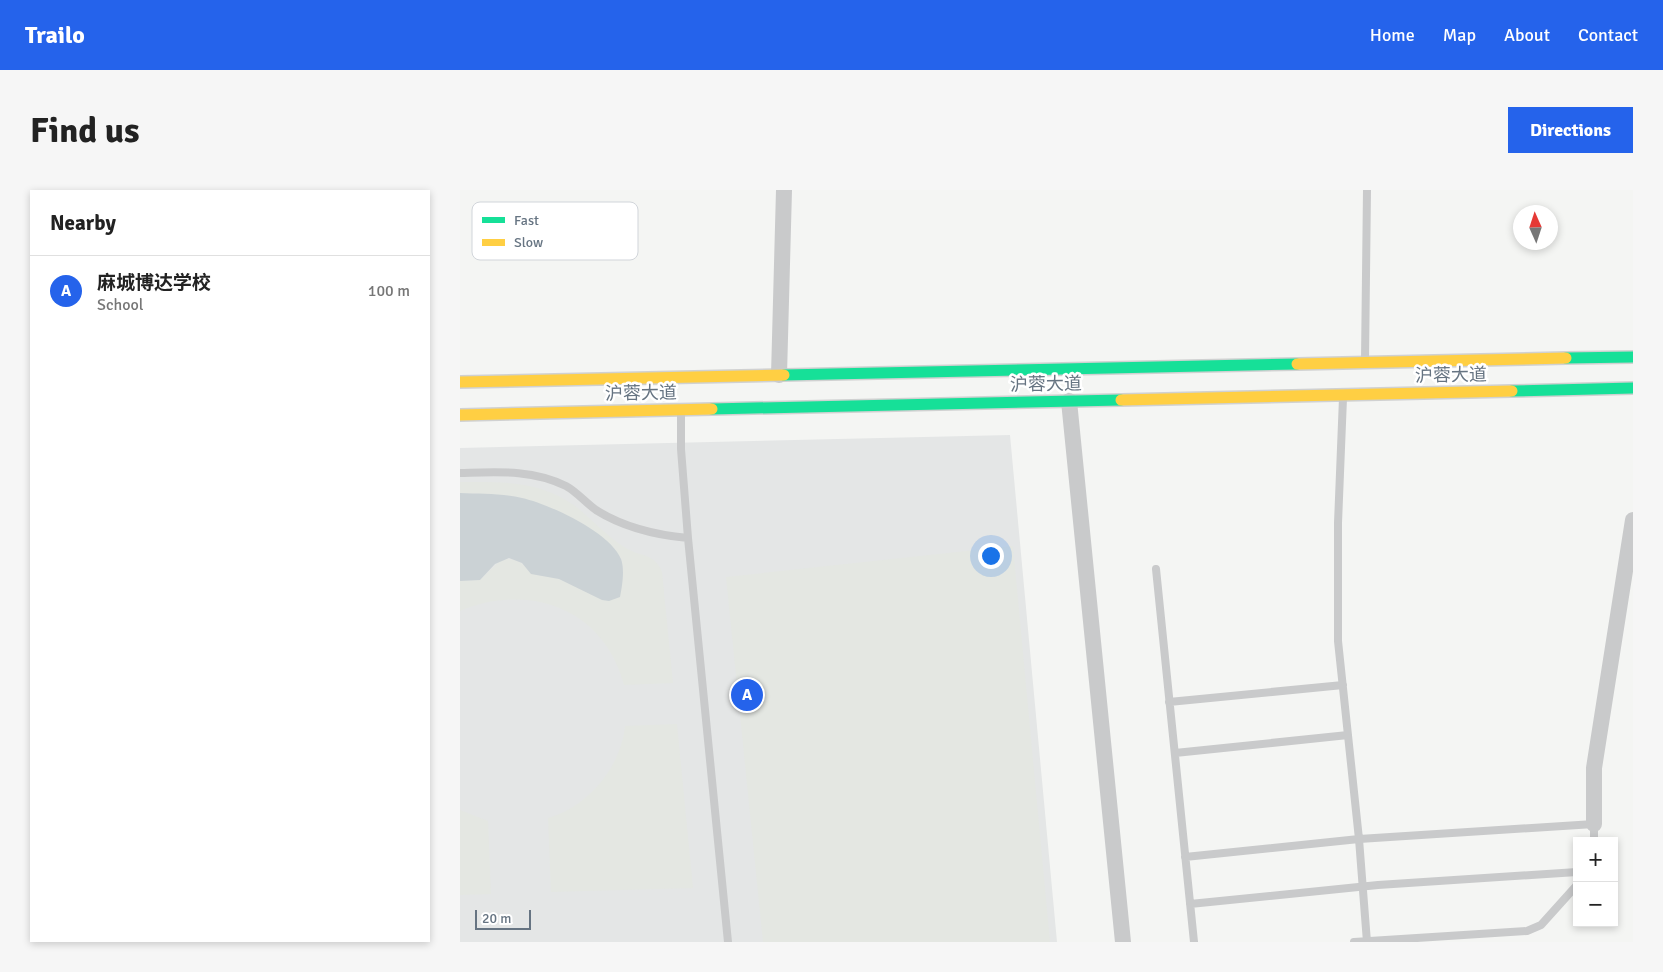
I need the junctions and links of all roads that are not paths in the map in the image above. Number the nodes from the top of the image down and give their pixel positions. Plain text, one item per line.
1 (784, 190) edge
2 (1367, 190) edge
3 (1633, 357) edge
4 (1365, 362) junction
5 (779, 375) junction
6 (460, 382) edge
7 (1633, 388) edge
8 (1343, 394) junction
9 (1069, 401) junction
10 (681, 410) junction
11 (460, 415) edge
12 (460, 473) edge
13 (1633, 520) edge
14 (688, 538) junction
15 (1156, 569) dead end
16 (1343, 685) junction
17 (1169, 702) junction
18 (1348, 735) junction
19 (1174, 753) junction
20 (1594, 824) junction
21 (1594, 837) edge
22 (1359, 839) junction
23 (1185, 857) junction
24 (1573, 872) edge
25 (1363, 886) junction
26 (1573, 889) edge
27 (1190, 904) junction
28 (728, 942) edge
29 (1123, 942) edge
30 (1194, 942) edge
31 (1354, 942) edge
32 (1367, 942) edge

1 - 5 street
2 - 4 lane
3 - 4 main road, 沪蓉大道
4 - 5 main road, 沪蓉大道
5 - 6 main road, 沪蓉大道
7 - 8 main road, 沪蓉大道
8 - 9 main road, 沪蓉大道
8 - 16 lane
9 - 10 main road, 沪蓉大道
9 - 29 street
10 - 11 main road, 沪蓉大道
10 - 14 lane
12 - 14 lane
13 - 20 street
14 - 28 lane
15 - 17 lane
16 - 17 lane
16 - 18 lane
17 - 19 lane
18 - 19 lane
18 - 22 lane
19 - 23 lane
20 - 21 lane
20 - 22 lane
22 - 23 lane
22 - 25 lane
23 - 27 lane
24 - 25 lane
25 - 27 lane
25 - 32 lane
26 - 32 lane
27 - 30 lane
31 - 32 lane

